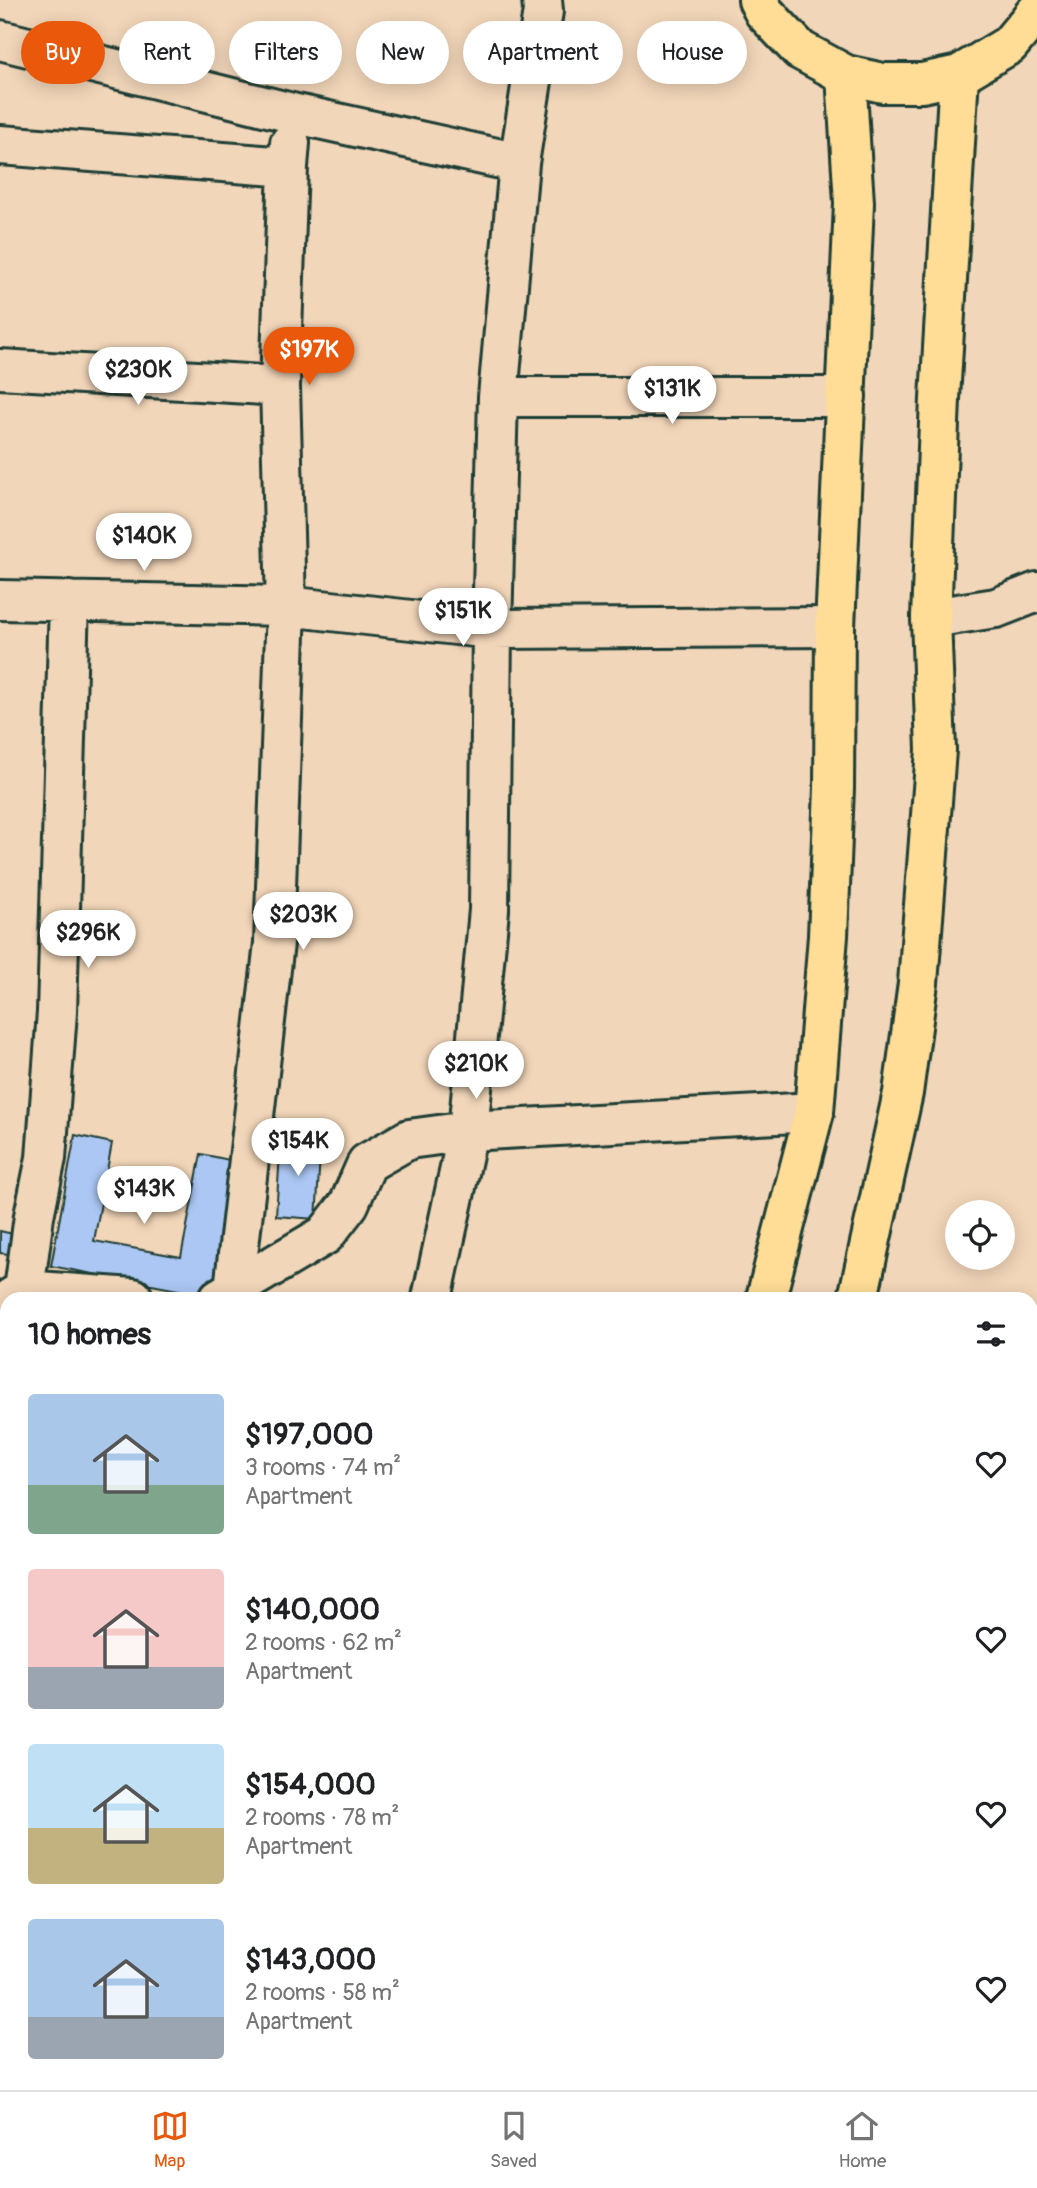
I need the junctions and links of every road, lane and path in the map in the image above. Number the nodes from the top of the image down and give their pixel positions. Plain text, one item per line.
1 (542, 0) edge
2 (758, 0) edge
3 (1037, 11) edge
4 (0, 40) edge
5 (846, 75) junction
6 (958, 75) junction
7 (292, 113) junction
8 (0, 145) edge
9 (519, 163) junction
10 (288, 167) junction
11 (0, 369) edge
12 (280, 386) junction
13 (498, 397) junction
14 (846, 397) junction
15 (1037, 592) edge
16 (0, 600) edge
17 (69, 601) junction
18 (286, 606) junction
19 (931, 618) junction
20 (835, 627) junction
21 (492, 629) junction
22 (814, 1112) junction
23 (468, 1131) junction
24 (12, 1292) edge
25 (230, 1292) edge
26 (235, 1292) edge
27 (433, 1292) edge
28 (768, 1292) edge
29 (859, 1292) edge

1 - 9 street
2 - 5 highway
3 - 6 highway
4 - 7 street
5 - 6 highway
5 - 14 highway
6 - 19 highway
7 - 9 street
7 - 10 street
8 - 10 street
9 - 13 street
10 - 12 street
11 - 12 street
12 - 18 street
13 - 14 street
13 - 21 street
14 - 20 highway
15 - 19 street
16 - 17 street
17 - 18 street
17 - 24 street
18 - 21 street
18 - 25 street
19 - 29 highway
20 - 21 street
20 - 22 highway
21 - 23 street
22 - 23 street
22 - 28 highway
23 - 26 street
23 - 27 street

